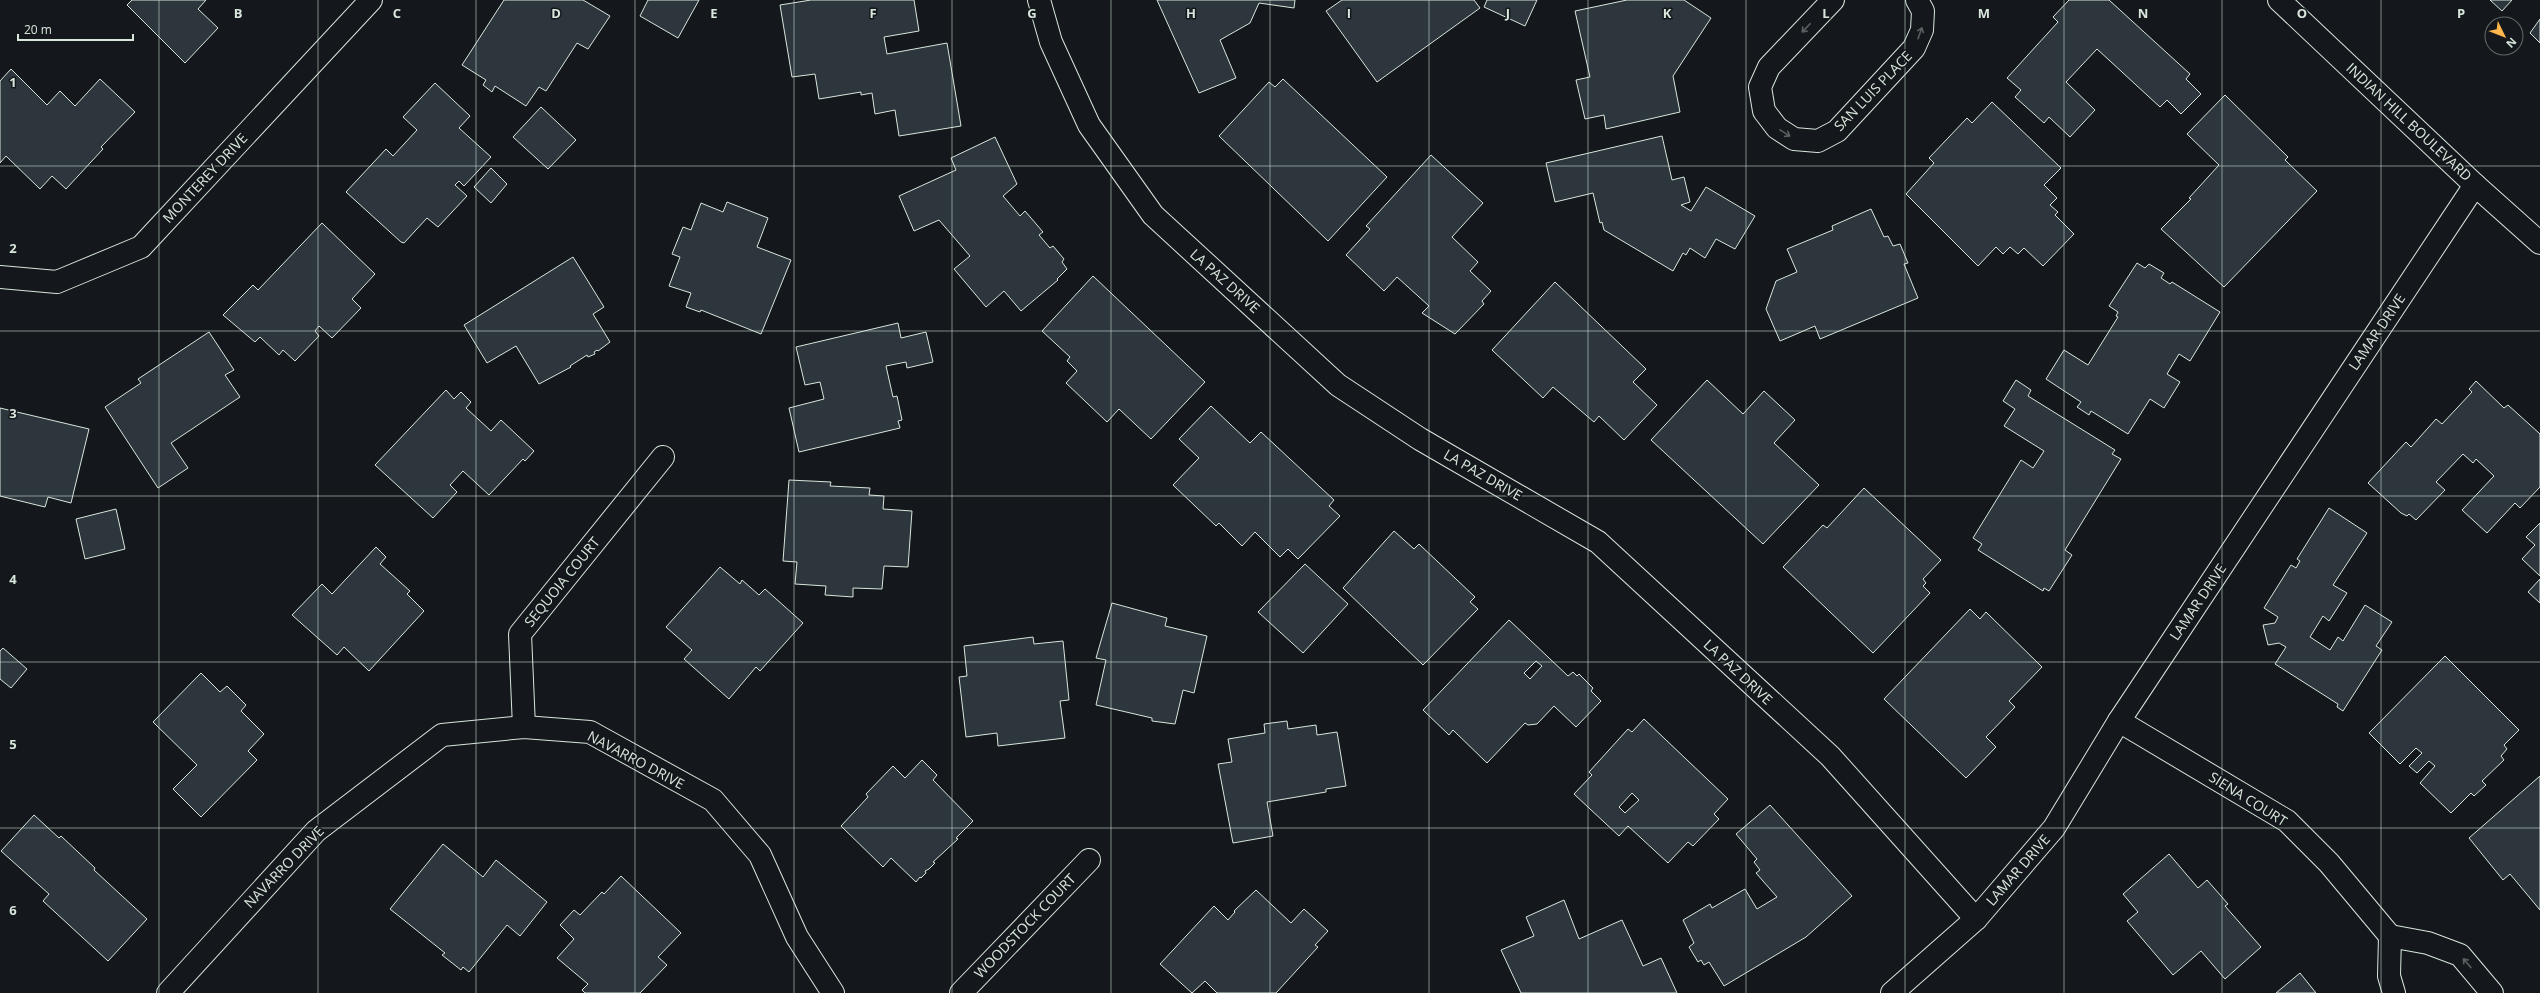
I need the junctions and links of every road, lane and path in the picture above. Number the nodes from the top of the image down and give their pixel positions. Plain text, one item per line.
1 (371, 0) edge
2 (1040, 0) edge
3 (1833, 0) edge
4 (1917, 0) edge
5 (2279, 0) edge
6 (2475, 185) junction
7 (2540, 243) edge
8 (0, 277) edge
9 (663, 457) dead end
10 (2119, 721) junction
11 (524, 727) junction
12 (1089, 860) dead end
13 (1976, 919) junction
14 (2390, 936) junction
15 (168, 993) edge
16 (833, 993) edge
17 (961, 993) edge
18 (1892, 993) edge
19 (2394, 993) edge
20 (2492, 993) edge

1 - 8 street, MONTEREY DRIVE
2 - 13 street, LA PAZ DRIVE
3 -> 4 street, SAN LUIS PLACE
5 - 6 street, INDIAN HILL BOULEVARD
6 - 7 street, INDIAN HILL BOULEVARD
6 - 10 street, LAMAR DRIVE
9 - 11 street, SEQUOIA COURT
10 - 13 street, LAMAR DRIVE
10 - 14 street, SIENA COURT
11 - 15 street, NAVARRO DRIVE
11 - 16 street, NAVARRO DRIVE
12 - 17 street, WOODSTOCK COURT
13 - 18 street, LAMAR DRIVE
14 - 19 street
20 -> 14 street

